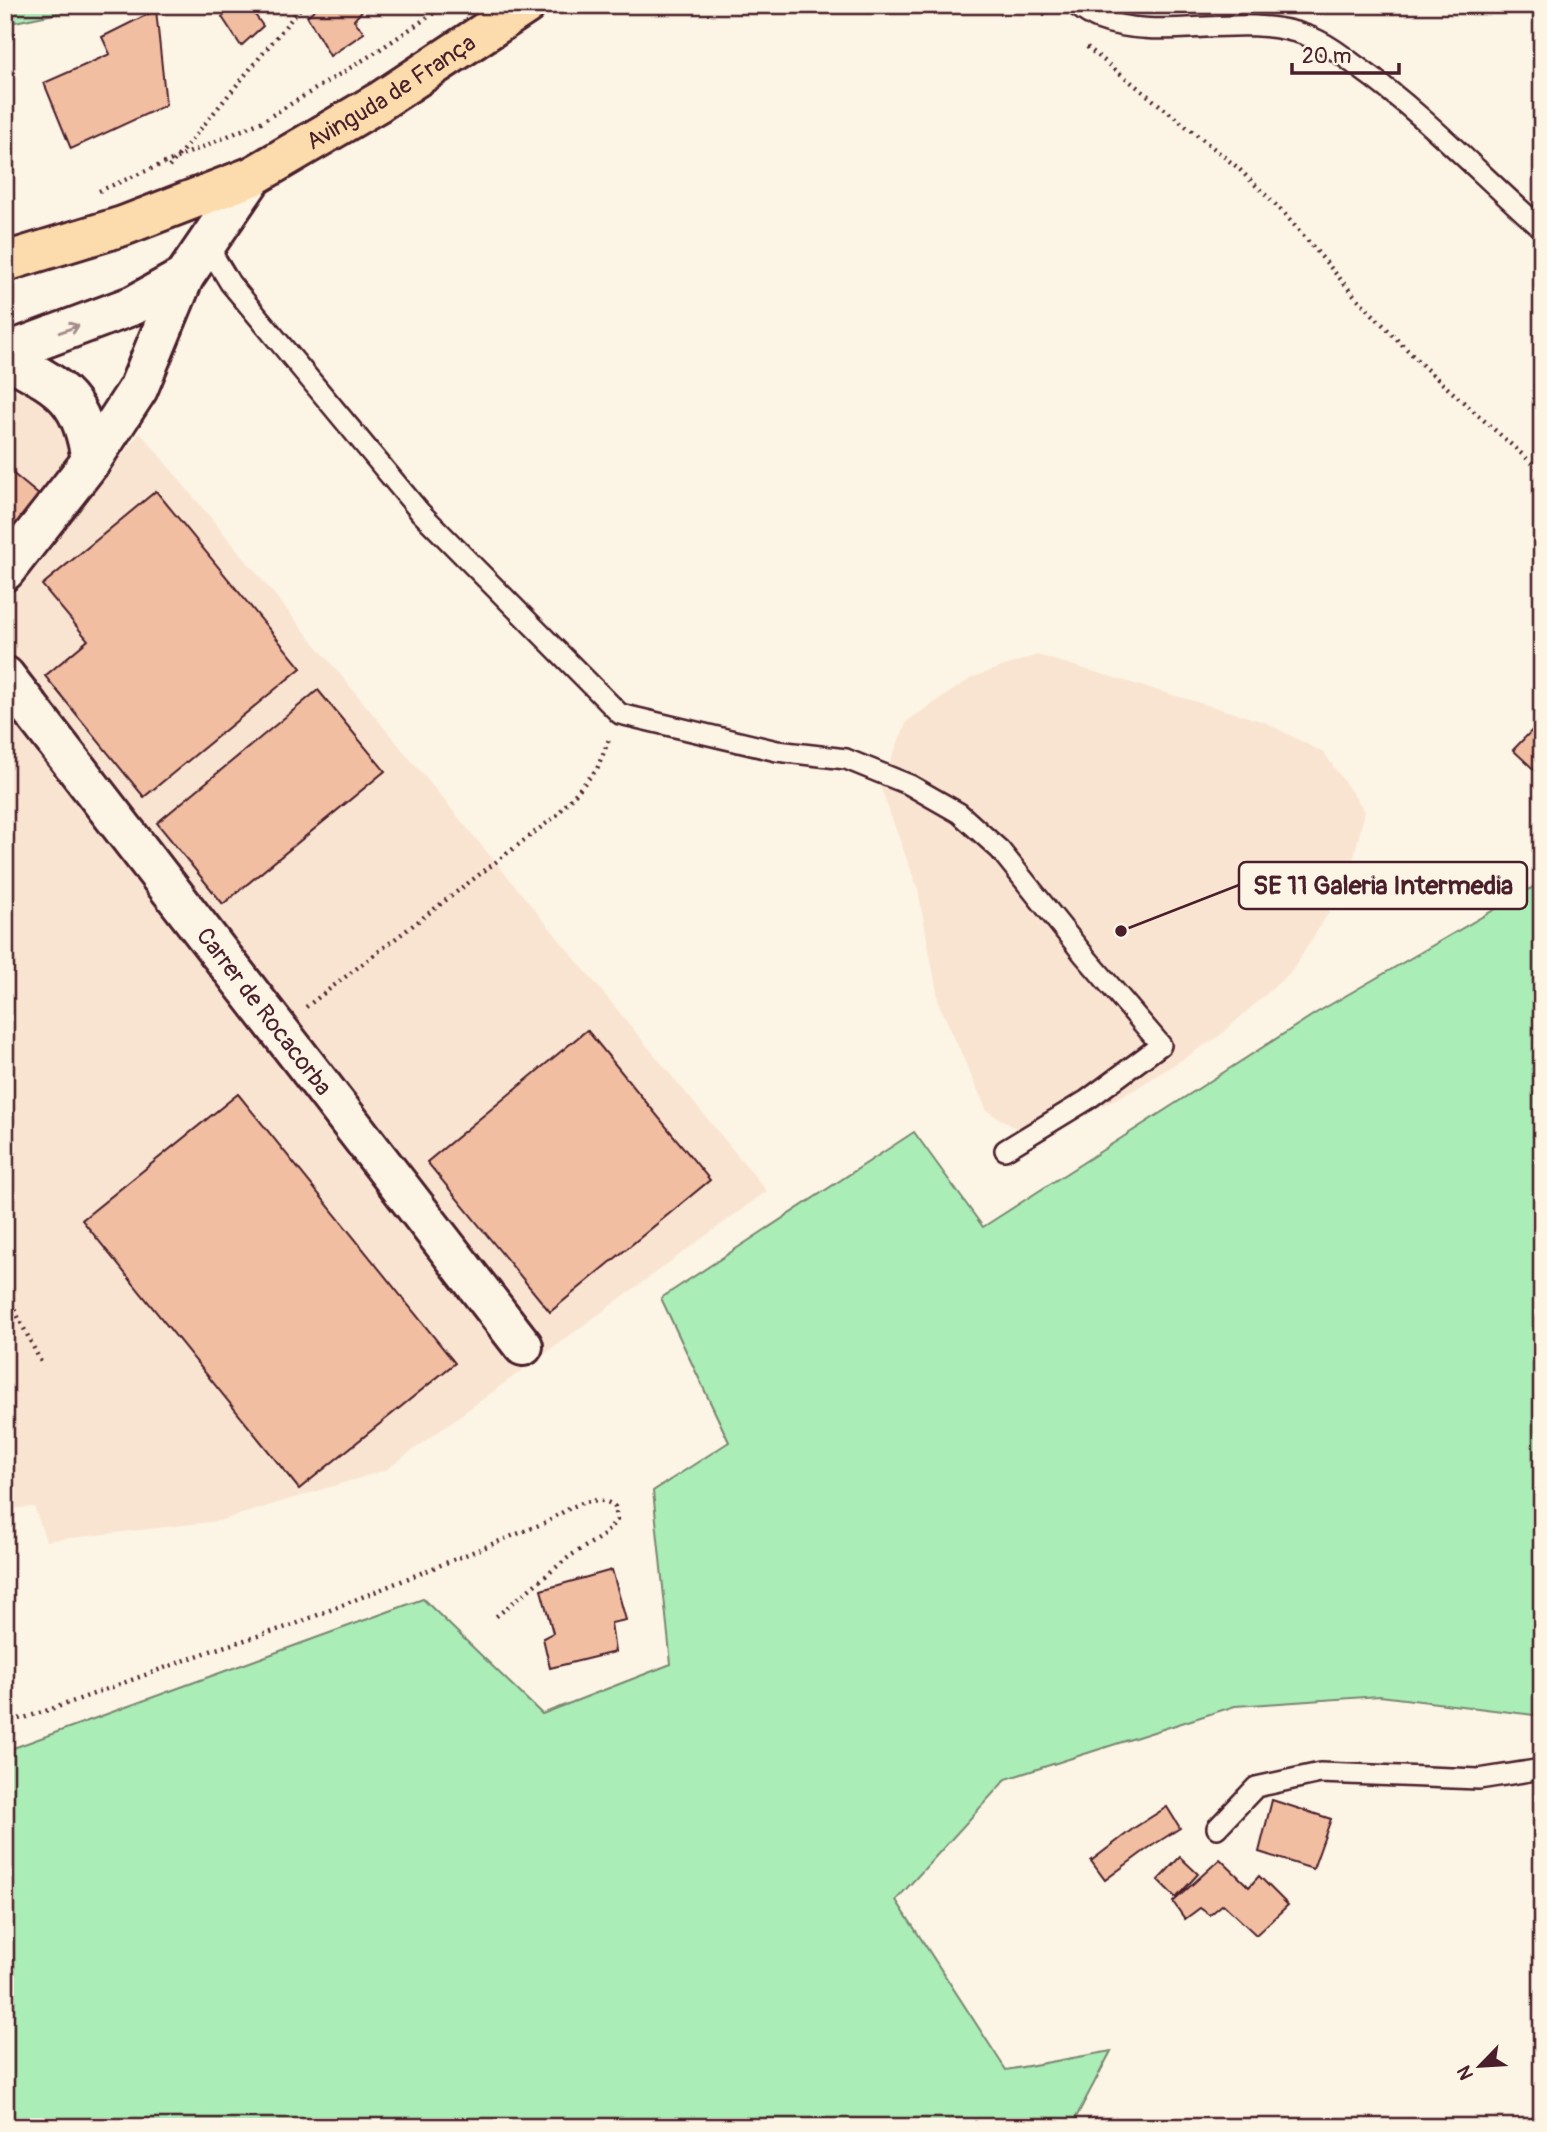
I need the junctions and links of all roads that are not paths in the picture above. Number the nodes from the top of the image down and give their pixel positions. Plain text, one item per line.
1 (526, 5) edge
2 (1075, 5) edge
3 (253, 176) junction
4 (1542, 229) edge
5 (207, 245) junction
6 (5, 262) edge
7 (184, 277) junction
8 (5, 355) edge
9 (138, 389) junction
10 (68, 395) junction
11 (91, 461) junction
12 (5, 571) edge
13 (5, 676) edge
14 (1005, 1150) dead end
15 (523, 1346) dead end
16 (1542, 1769) edge
17 (1217, 1828) dead end

1 - 3 main road, Avinguda de França
2 - 4 lane
3 - 5 street, Avinguda de França
3 - 6 main road, Avinguda de França
5 - 7 street, Avinguda de França
5 - 14 lane
8 -> 7 street, Avinguda de França
7 - 9 street
8 - 10 street
9 - 10 street
9 - 11 street
10 - 11 street
11 - 12 street
13 - 15 street, Carrer de Rocacorba
16 - 17 lane

